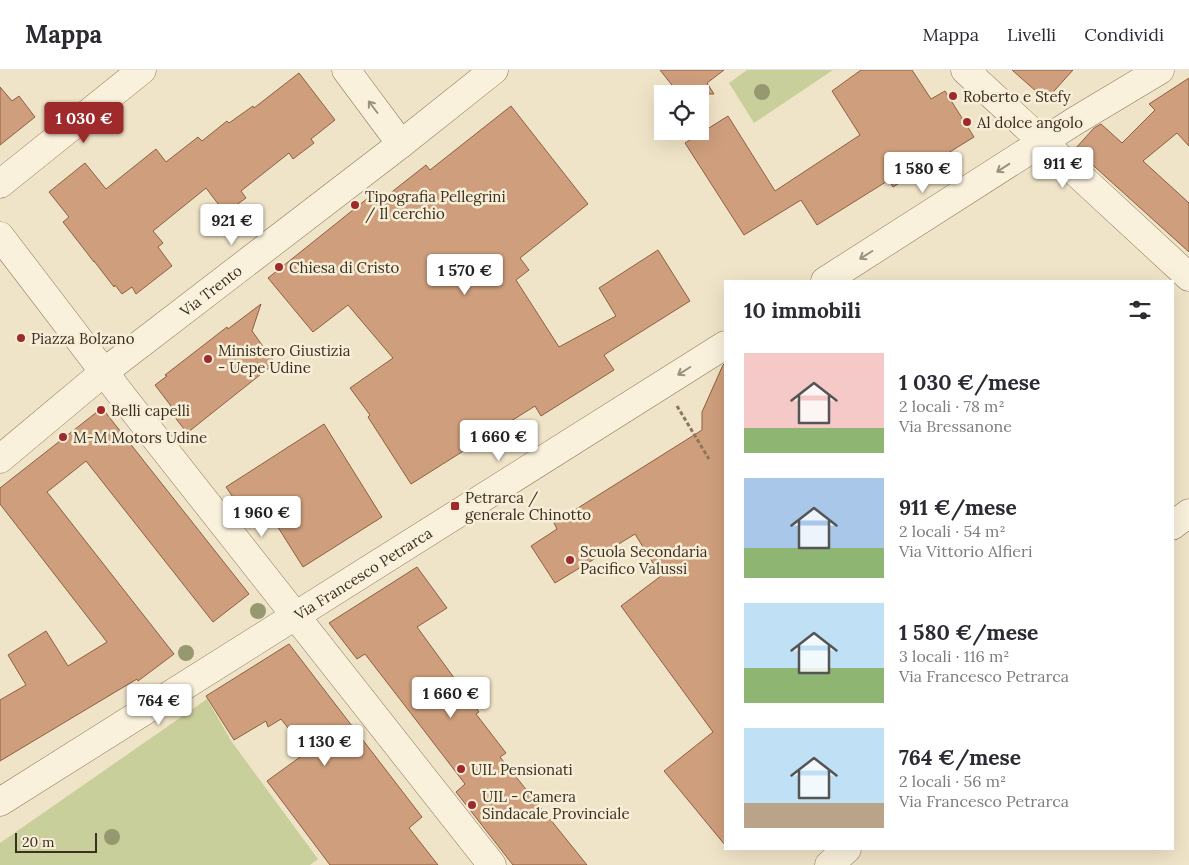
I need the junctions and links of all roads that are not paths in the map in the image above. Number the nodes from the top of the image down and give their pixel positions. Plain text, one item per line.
1 (142, 70) edge
2 (346, 70) edge
3 (494, 70) edge
4 (966, 70) edge
5 (1160, 70) edge
6 (1044, 142) junction
7 (401, 144) junction
8 (0, 184) edge
9 (0, 236) edge
10 (1189, 277) edge
11 (826, 280) edge
12 (724, 346) edge
13 (104, 372) junction
14 (0, 459) edge
15 (1189, 513) edge
16 (1174, 524) edge
17 (296, 615) junction
18 (0, 802) edge
19 (847, 850) edge
20 (492, 865) edge
21 (829, 865) edge

1 - 8 street
7 -> 2 street
3 - 7 street, Via Trento
4 - 6 street
5 - 6 street
6 - 10 street
6 -> 11 street
7 - 13 street, Via Trento
9 - 13 street
12 -> 17 street, Via Francesco Petrarca
13 - 14 street, Via Trento
13 - 17 street
15 - 16 street
17 - 18 street, Via Francesco Petrarca
17 - 20 street
19 - 21 street

